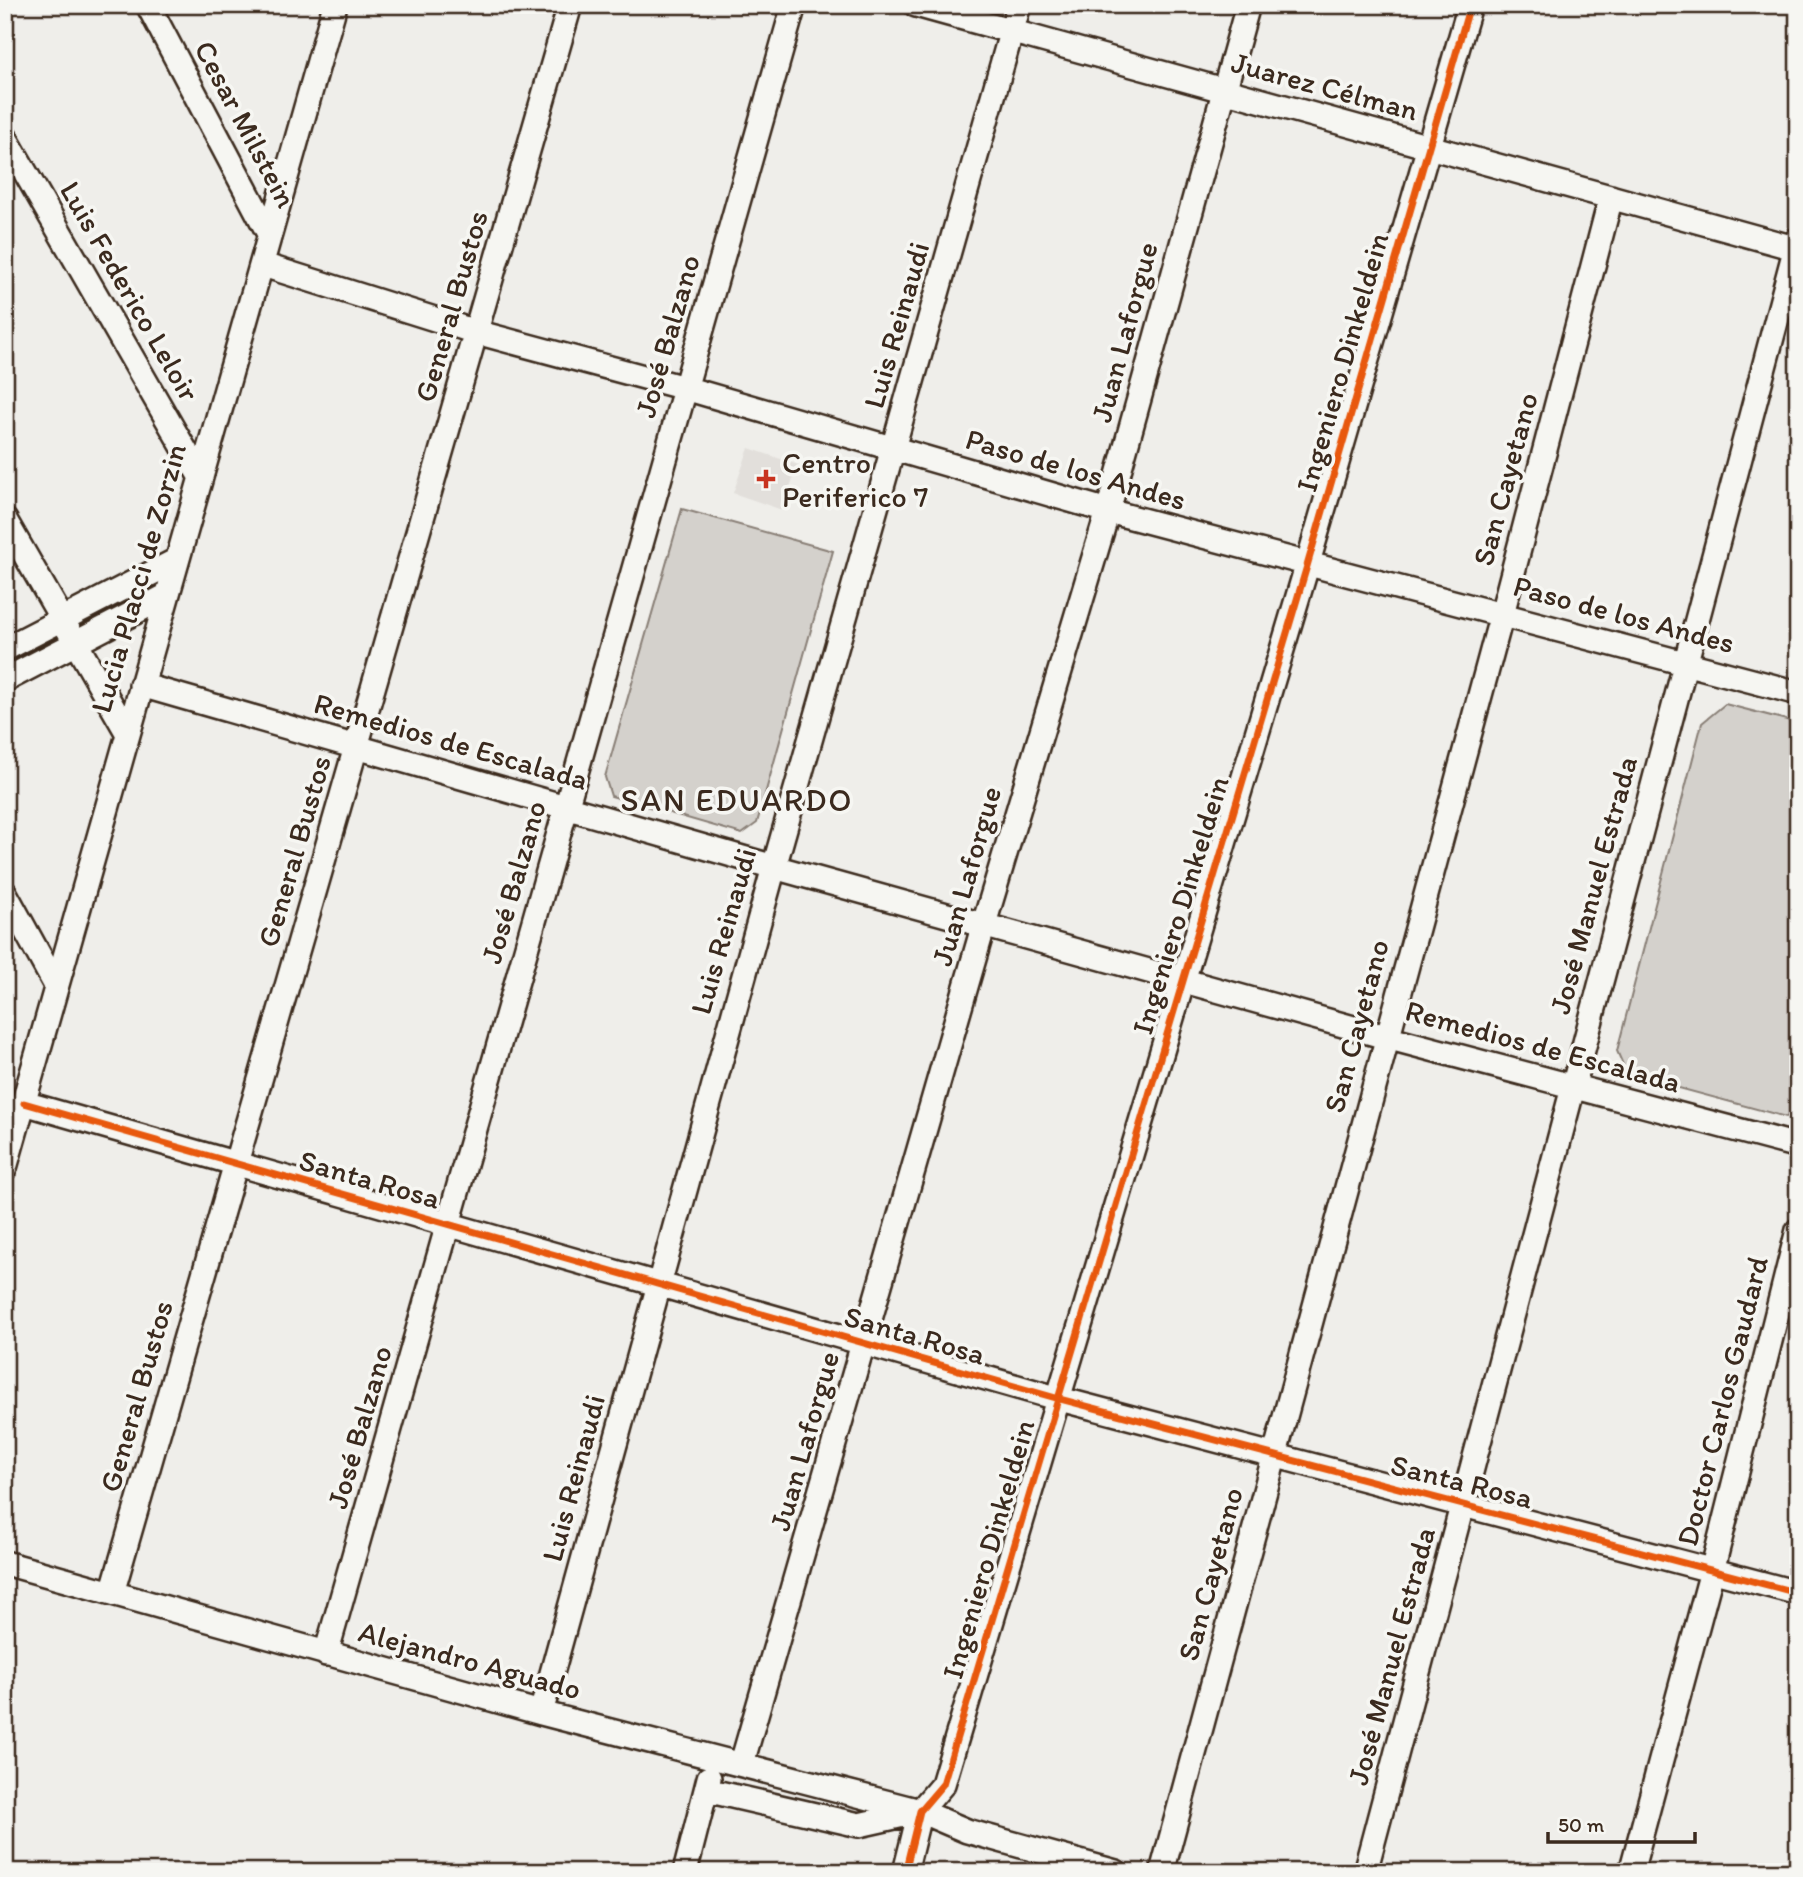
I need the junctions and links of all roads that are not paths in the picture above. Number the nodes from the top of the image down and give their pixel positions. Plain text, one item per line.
1 (148, 5) edge
2 (335, 5) edge
3 (570, 5) edge
4 (794, 5) edge
5 (916, 5) edge
6 (1018, 5) edge
7 (1248, 5) edge
8 (1470, 5) edge
9 (1011, 33) junction
10 (1223, 91) junction
11 (5, 137) edge
12 (1427, 147) junction
13 (1611, 197) junction
14 (269, 234) junction
15 (1797, 245) edge
16 (263, 265) junction
17 (476, 332) junction
18 (685, 388) junction
19 (893, 451) junction
20 (200, 476) junction
21 (1108, 511) junction
22 (5, 520) edge
23 (177, 560) junction
24 (1307, 566) junction
25 (166, 596) junction
26 (1502, 614) junction
27 (60, 619) junction
28 (74, 645) junction
29 (5, 649) edge
30 (1685, 662) junction
31 (5, 680) edge
32 (141, 685) junction
33 (1798, 692) edge
34 (127, 732) junction
35 (357, 749) junction
36 (567, 806) junction
37 (774, 867) junction
38 (5, 893) edge
39 (984, 925) junction
40 (1182, 978) junction
41 (55, 984) junction
42 (1386, 1037) junction
43 (1572, 1087) junction
44 (24, 1103) junction
45 (1798, 1146) edge
46 (236, 1164) junction
47 (5, 1168) edge
48 (449, 1225) junction
49 (1798, 1230) edge
50 (658, 1285) junction
51 (865, 1344) junction
52 (1056, 1398) junction
53 (1274, 1457) junction
54 (1464, 1505) junction
55 (5, 1563) edge
56 (1712, 1571) junction
57 (112, 1593) junction
58 (1798, 1593) edge
59 (326, 1654) junction
60 (541, 1713) junction
61 (713, 1758) junction
62 (742, 1763) junction
63 (706, 1790) junction
64 (920, 1811) junction
65 (685, 1872) edge
66 (905, 1872) edge
67 (1116, 1872) edge
68 (1162, 1872) edge
69 (1365, 1872) edge
70 (1631, 1872) edge

1 - 14 street, Cesar Milstein
2 - 14 street, Lucia Placci de Zorzin
3 - 17 street, General Bustos
4 - 18 street, José Balzano
5 - 9 street, Juarez Célman
6 - 9 street, Luis Reinaudi
7 - 10 street, Juan Laforgue
8 - 12 street, Ingeniero Dinkeldein
9 - 10 street, Juarez Célman
9 - 19 street, Luis Reinaudi
10 - 12 street, Juarez Célman
10 - 21 street, Juan Laforgue
11 - 20 street, Luis Federico Leloir
12 - 13 street, Juarez Célman
12 - 24 street, Ingeniero Dinkeldein
13 - 15 street, Juarez Célman
13 - 26 street, San Cayetano
14 - 16 street, Lucia Placci de Zorzin
15 - 30 street, José Manuel Estrada
16 - 17 street, Paso de los Andes
16 - 20 street, Lucia Placci de Zorzin
17 - 18 street, Paso de los Andes
17 - 35 street, General Bustos
18 - 19 street, Paso de los Andes
18 - 36 street, José Balzano
19 - 21 street, Paso de los Andes
19 - 37 street, Luis Reinaudi
20 - 23 street, Lucia Placci de Zorzin
21 - 24 street, Paso de los Andes
21 - 39 street, Juan Laforgue
22 - 27 street
23 - 25 street, Lucia Placci de Zorzin
23 - 27 street
24 - 26 street, Paso de los Andes
24 - 40 street, Ingeniero Dinkeldein
25 - 28 street
25 - 32 street, Lucia Placci de Zorzin
26 - 30 street, Paso de los Andes
26 - 42 street, San Cayetano
27 - 28 street
27 - 29 street
28 - 31 street
28 - 34 street
30 - 33 street, Paso de los Andes
30 - 43 street, José Manuel Estrada
32 - 34 street, Lucia Placci de Zorzin
32 - 35 street, Remedios de Escalada
34 - 41 street, Lucia Placci de Zorzin
35 - 36 street, Remedios de Escalada
35 - 46 street, General Bustos
36 - 37 street, Remedios de Escalada
36 - 48 street, José Balzano
37 - 39 street, Remedios de Escalada
37 - 50 street, Luis Reinaudi
38 - 41 street
39 - 40 street, Remedios de Escalada
39 - 51 street, Juan Laforgue
40 - 42 street, Remedios de Escalada
40 - 52 street, Ingeniero Dinkeldein
41 - 44 street, Lucia Placci de Zorzin
42 - 43 street, Remedios de Escalada
42 - 53 street, San Cayetano
43 - 45 street, Remedios de Escalada
43 - 54 street, José Manuel Estrada
44 - 46 street, Santa Rosa
44 - 47 street, Lucia Placci de Zorzin
46 - 48 street, Santa Rosa
46 - 57 street, General Bustos
48 - 50 street, Santa Rosa
48 - 59 street, José Balzano
49 - 56 street, Doctor Carlos Gaudard
50 - 51 street, Santa Rosa
50 - 60 street, Luis Reinaudi
51 - 52 street, Santa Rosa
51 - 62 street, Juan Laforgue
52 - 53 street, Santa Rosa
52 - 64 street, Ingeniero Dinkeldein
53 - 54 street, Santa Rosa
53 - 68 street, San Cayetano
54 - 56 street, Santa Rosa
54 - 69 street, José Manuel Estrada
55 - 57 street, Alejandro Aguado
56 - 58 street, Santa Rosa
56 - 70 street, Doctor Carlos Gaudard
57 - 59 street, Alejandro Aguado
59 - 60 street, Alejandro Aguado
60 - 61 street, Alejandro Aguado
61 - 62 street, Alejandro Aguado
61 - 63 street
62 - 64 street, Alejandro Aguado
63 - 64 street
63 - 65 street
64 - 66 street
64 - 67 street, Alejandro Aguado

